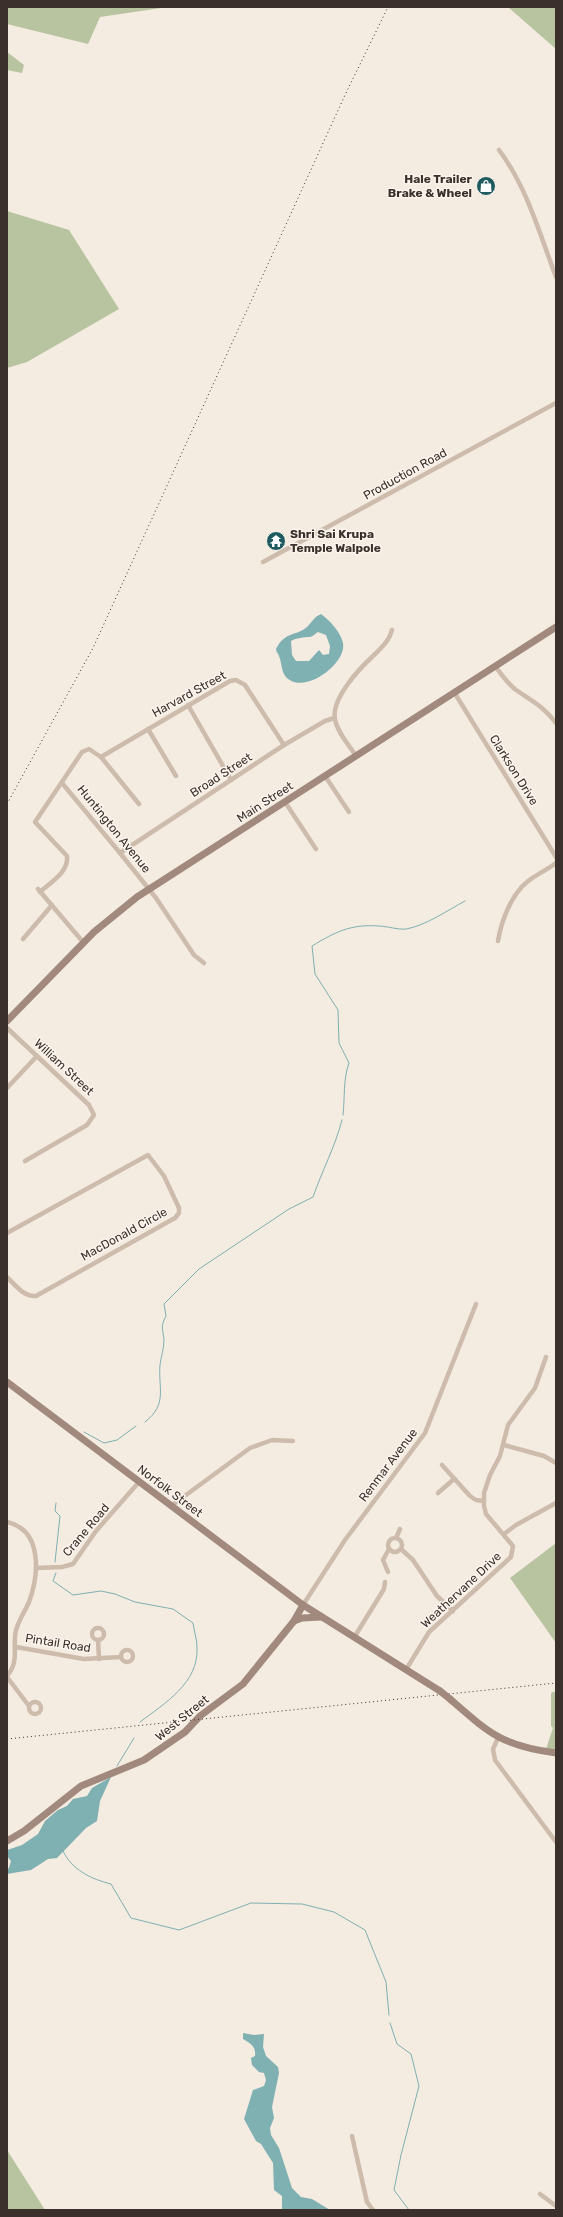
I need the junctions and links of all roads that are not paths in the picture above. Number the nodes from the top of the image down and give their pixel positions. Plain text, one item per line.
1 (499, 150) dead end
2 (556, 277) edge
3 (556, 403) edge
4 (263, 562) dead end
5 (556, 627) edge
6 (392, 630) dead end
7 (495, 666) junction
8 (454, 692) junction
9 (188, 705) junction
10 (334, 718) junction
11 (556, 723) edge
12 (148, 729) junction
13 (284, 745) junction
14 (356, 756) junction
15 (101, 757) junction
16 (176, 776) dead end
17 (325, 776) junction
18 (231, 780) junction
19 (62, 783) junction
20 (285, 802) junction
21 (139, 804) dead end
22 (349, 812) dead end
23 (316, 850) dead end
24 (120, 852) junction
25 (556, 857) edge
26 (556, 863) edge
27 (149, 889) junction
28 (52, 905) junction
29 (23, 939) dead end
30 (83, 942) junction
31 (498, 942) dead end
32 (204, 963) dead end
33 (7, 1022) edge
34 (7, 1028) edge
35 (37, 1056) junction
36 (7, 1088) edge
37 (25, 1161) dead end
38 (7, 1233) edge
39 (7, 1278) edge
40 (476, 1304) dead end
41 (546, 1357) dead end
42 (7, 1382) edge
43 (293, 1441) dead end
44 (504, 1445) junction
45 (556, 1463) edge
46 (442, 1465) dead end
47 (454, 1479) junction
48 (139, 1482) junction
49 (438, 1492) dead end
50 (484, 1500) junction
51 (556, 1503) edge
52 (171, 1506) junction
53 (7, 1522) edge
54 (400, 1529) dead end
55 (504, 1534) junction
56 (396, 1538) junction
57 (389, 1549) junction
58 (401, 1549) junction
59 (36, 1568) junction
60 (388, 1572) dead end
61 (385, 1582) dead end
62 (303, 1605) junction
63 (453, 1611) junction
64 (321, 1617) junction
65 (294, 1621) junction
66 (354, 1636) junction
67 (98, 1640) dead end
68 (16, 1647) junction
69 (121, 1657) dead end
70 (99, 1659) junction
71 (407, 1668) junction
72 (7, 1677) edge
73 (29, 1706) dead end
74 (498, 1738) junction
75 (556, 1753) edge
76 (7, 1841) edge
77 (556, 1842) edge
78 (352, 2136) dead end
79 (540, 2194) dead end
80 (556, 2206) edge
81 (373, 2210) edge

1 - 2 street
3 - 4 street, Production Road
5 - 7 main road, Main Street
6 - 10 street
7 - 8 main road, Main Street
7 - 11 street
8 - 14 main road, Main Street
8 - 25 street, Clarkson Drive
9 - 12 street, Harvard Street
9 - 13 street, Harvard Street
9 - 18 street
10 - 13 street, Broad Street
10 - 14 street
12 - 15 street, Harvard Street
12 - 16 street
13 - 18 street, Broad Street
14 - 17 main road, Main Street
15 - 19 street
15 - 21 street
17 - 20 main road, Main Street
17 - 22 street
18 - 24 street, Broad Street
19 - 24 street, Huntington Avenue
19 - 28 street
20 - 23 street
20 - 27 main road, Main Street
24 - 27 street, Huntington Avenue
26 - 31 street
27 - 30 main road, Main Street
27 - 32 street, Huntington Avenue
28 - 29 street
28 - 30 street
30 - 33 main road, Main Street
34 - 35 street, William Street
35 - 36 street
35 - 37 street, William Street
38 - 39 street, MacDonald Circle
40 - 62 street, Renmar Avenue
41 - 44 street
42 - 48 main road, Norfolk Street
43 - 52 street
44 - 45 street
44 - 50 street
46 - 47 street
47 - 49 street
47 - 50 street
48 - 52 main road, Norfolk Street
48 - 59 street, Crane Road
50 - 55 street, Weathervane Drive
51 - 55 street
52 - 62 main road, Norfolk Street
53 - 59 street
54 - 56 street
55 - 63 street, Weathervane Drive
56 - 57 street
56 - 58 street
57 - 58 street
57 - 60 street
58 - 63 street
59 - 68 street
61 - 66 street
62 - 64 main road, Norfolk Street
62 - 65 main road, West Street
63 - 71 street, Weathervane Drive
64 - 65 main road
64 - 66 main road
65 - 76 main road, West Street
66 - 71 main road
67 - 70 street
68 - 70 street, Pintail Road
68 - 72 street
69 - 70 street, Pintail Road
71 - 74 main road, bridge
72 - 73 street
74 - 75 main road
74 - 77 street
78 - 81 street
79 - 80 street

